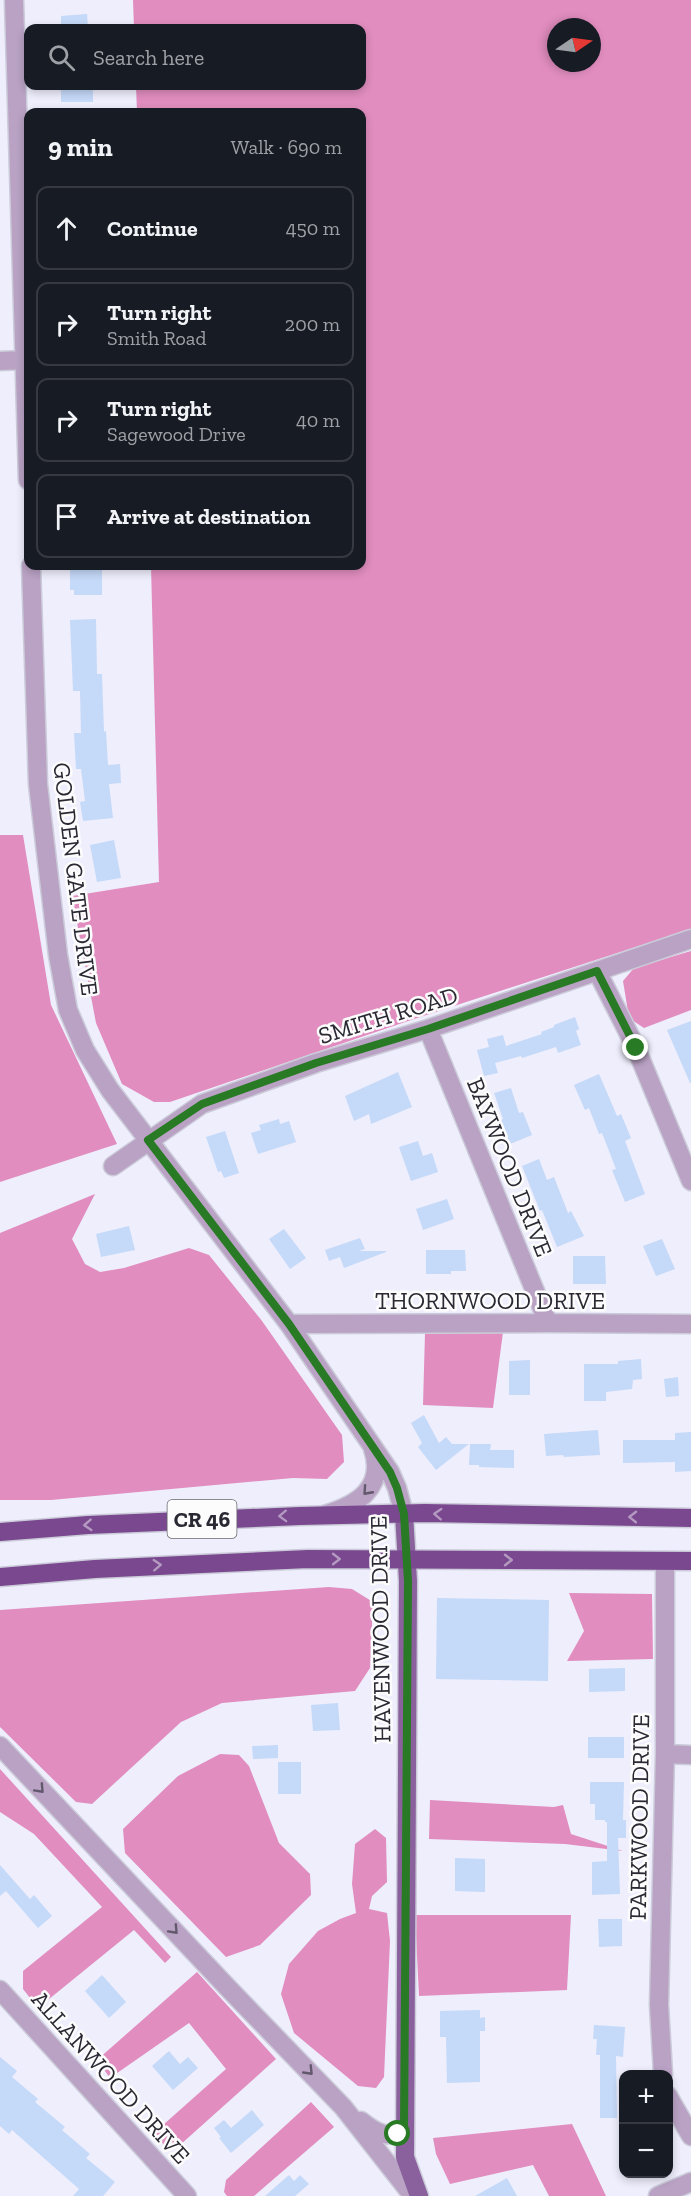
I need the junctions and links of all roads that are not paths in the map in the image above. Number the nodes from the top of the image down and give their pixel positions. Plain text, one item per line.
1 (14, 0) edge
2 (9, 158) edge
3 (24, 347) edge
4 (24, 360) edge
5 (0, 361) edge
6 (31, 570) edge
7 (691, 939) edge
8 (597, 971) junction
9 (428, 1029) junction
10 (148, 1140) junction
11 (113, 1166) dead end
12 (691, 1181) edge
13 (548, 1323) junction
14 (289, 1324) junction
15 (691, 1324) edge
16 (371, 1445) junction
17 (404, 1514) junction
18 (323, 1516) junction
19 (691, 1518) edge
20 (0, 1532) edge
21 (408, 1559) junction
22 (665, 1561) junction
23 (691, 1561) edge
24 (0, 1577) edge
25 (0, 1746) edge
26 (665, 1754) junction
27 (691, 1755) edge
28 (0, 1990) edge
29 (663, 2070) edge
30 (673, 2103) edge
31 (343, 2107) junction
32 (404, 2130) junction
33 (691, 2136) edge
34 (691, 2182) edge
35 (187, 2196) edge
36 (413, 2196) edge
37 (419, 2196) edge
38 (658, 2196) edge

1 - 2 street
2 - 3 street
4 - 5 street
6 - 10 street, GOLDEN GATE DRIVE
7 - 8 street, SMITH ROAD
8 - 9 street, SMITH ROAD
8 - 12 street
9 - 10 street, SMITH ROAD
9 - 13 street, BAYWOOD DRIVE
10 - 11 street, SMITH ROAD
10 - 14 street, HAVENWOOD DRIVE
13 - 14 street, THORNWOOD DRIVE
13 - 15 street, THORNWOOD DRIVE
14 - 16 street, HAVENWOOD DRIVE
16 - 17 street, HAVENWOOD DRIVE
16 -> 18 street
17 - 18 highway, CR 46
19 -> 17 highway, CR 46
17 - 21 main road, HAVENWOOD DRIVE
18 -> 20 highway, CR 46
21 -> 22 highway, CR 46
24 -> 21 highway, CR 46
21 - 32 main road, HAVENWOOD DRIVE
22 - 23 highway, CR 46
22 - 26 street, PARKWOOD DRIVE
25 -> 31 street
26 - 27 street
26 - 29 street, PARKWOOD DRIVE
28 - 35 street, ALLANWOOD DRIVE
30 - 33 street
31 - 32 street
31 - 36 street
32 - 37 main road, HAVENWOOD DRIVE
34 - 38 street

